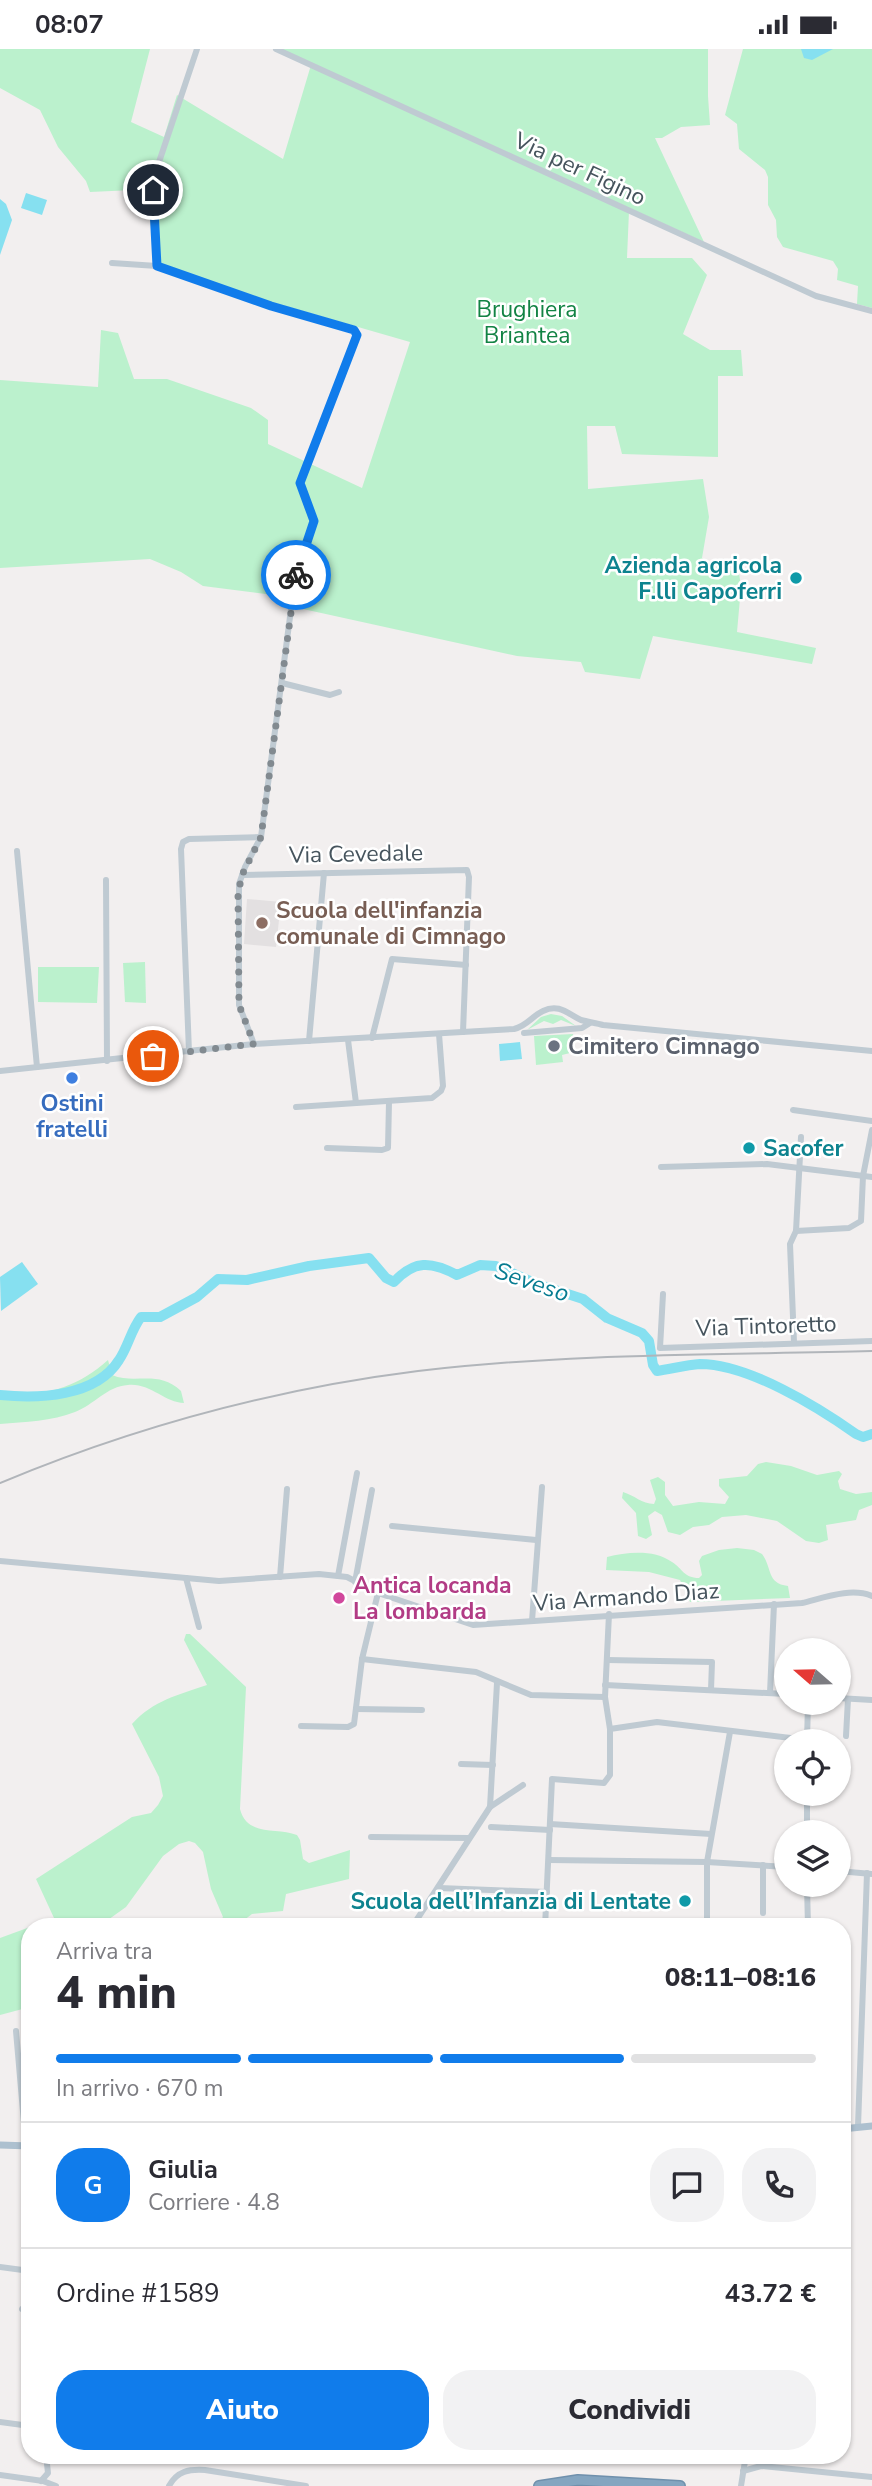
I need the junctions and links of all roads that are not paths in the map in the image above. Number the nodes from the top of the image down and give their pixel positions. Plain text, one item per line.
1 (197, 49) edge
2 (276, 49) edge
3 (112, 264) dead end
4 (157, 266) junction
5 (872, 311) edge
6 (282, 683) junction
7 (339, 692) dead end
8 (261, 837) junction
9 (17, 851) dead end
10 (324, 873) junction
11 (242, 875) junction
12 (106, 880) dead end
13 (466, 965) junction
14 (591, 1022) junction
15 (463, 1032) junction
16 (524, 1033) dead end
17 (439, 1034) junction
18 (372, 1038) junction
19 (348, 1039) junction
20 (309, 1041) junction
21 (254, 1044) junction
22 (872, 1051) edge
23 (189, 1052) junction
24 (107, 1061) junction
25 (37, 1067) junction
26 (0, 1071) edge
27 (389, 1102) junction
28 (356, 1103) junction
29 (296, 1107) dead end
30 (793, 1110) dead end
31 (872, 1121) edge
32 (872, 1130) edge
33 (801, 1137) dead end
34 (327, 1148) dead end
35 (661, 1167) dead end
36 (799, 1167) junction
37 (863, 1176) junction
38 (872, 1177) edge
39 (796, 1231) junction
40 (663, 1294) dead end
41 (872, 1341) edge
42 (794, 1342) junction
43 (357, 1473) dead end
44 (542, 1487) dead end
45 (287, 1489) dead end
46 (372, 1490) dead end
47 (392, 1526) dead end
48 (536, 1540) junction
49 (0, 1561) edge
50 (338, 1576) junction
51 (280, 1577) junction
52 (186, 1579) junction
53 (355, 1582) junction
54 (378, 1593) junction
55 (872, 1596) edge
56 (774, 1604) junction
57 (609, 1614) junction
58 (532, 1621) junction
59 (199, 1627) dead end
60 (362, 1659) junction
61 (607, 1660) junction
62 (497, 1683) junction
63 (605, 1685) junction
64 (711, 1690) junction
65 (770, 1693) junction
66 (774, 1693) edge
67 (605, 1697) junction
68 (851, 1699) edge
69 (872, 1700) edge
70 (356, 1709) junction
71 (422, 1710) dead end
72 (300, 1726) dead end
73 (610, 1729) junction
74 (730, 1732) junction
75 (774, 1737) edge
76 (461, 1764) dead end
77 (493, 1765) junction
78 (523, 1785) dead end
79 (490, 1807) junction
80 (491, 1827) dead end
81 (550, 1827) junction
82 (711, 1834) junction
83 (371, 1837) dead end
84 (469, 1838) junction
85 (549, 1860) junction
86 (707, 1862) junction
87 (763, 1865) junction
88 (774, 1866) edge
89 (851, 1872) edge
90 (869, 1874) edge
91 (439, 1888) junction
92 (547, 1892) junction
93 (807, 1897) edge
94 (763, 1913) dead end
95 (418, 1918) edge
96 (546, 1918) edge
97 (707, 1918) edge
98 (808, 1918) edge
99 (16, 2031) dead end
100 (21, 2079) edge
101 (872, 2126) edge
102 (858, 2127) junction
103 (851, 2128) edge
104 (0, 2145) edge
105 (21, 2146) edge
106 (0, 2267) edge
107 (21, 2270) edge
108 (0, 2422) edge
109 (21, 2425) edge
110 (47, 2464) edge
111 (758, 2464) edge
112 (761, 2466) junction
113 (48, 2470) junction
114 (0, 2475) edge
115 (872, 2477) edge
116 (742, 2478) edge
117 (41, 2481) junction
118 (56, 2486) edge
119 (169, 2486) edge
120 (306, 2486) edge
121 (539, 2486) edge
122 (680, 2486) edge

1 - 4 street
2 - 5 street, Via per Figino
3 - 4 street
4 - 6 street
6 - 7 street
6 - 8 street
8 - 11 street
8 - 23 street
9 - 25 street
10 - 11 street, Via Cevedale
10 - 13 street, Via Cevedale
10 - 20 street
11 - 21 street
12 - 24 street
13 - 15 street
13 - 18 street
14 - 15 street
14 - 16 street
14 - 22 street
15 - 17 street
17 - 18 street
17 - 27 street
18 - 19 street
19 - 20 street
19 - 28 street
20 - 21 street
21 - 23 street
23 - 24 street
24 - 25 street
25 - 26 street
27 - 28 street
27 - 34 street
28 - 29 street
30 - 31 street
32 - 37 street
33 - 36 street
35 - 36 street
36 - 37 street
36 - 39 street
37 - 38 street
37 - 39 street
39 - 42 street
40 - 42 street, Via Tintoretto
41 - 42 street, Via Tintoretto
43 - 50 street
44 - 48 street
45 - 51 street
46 - 53 street
47 - 48 street
48 - 58 street
49 - 52 street, Via Armando Diaz
50 - 51 street, Via Armando Diaz
50 - 53 street, Via Armando Diaz
51 - 52 street, Via Armando Diaz
52 - 59 street
53 - 54 street, Via Armando Diaz
54 - 58 street, Via Armando Diaz
54 - 60 street
55 - 56 street, Via Armando Diaz
56 - 57 street, Via Armando Diaz
56 - 65 street
57 - 58 street, Via Armando Diaz
57 - 61 street
60 - 62 street
60 - 70 street
61 - 63 street
61 - 64 street
62 - 67 street
62 - 77 street
63 - 64 street
63 - 67 street
64 - 65 street
65 - 66 street
67 - 73 street
68 - 69 street
70 - 71 street
70 - 72 street
73 - 74 street
73 - 81 street
74 - 75 street
74 - 82 street
76 - 77 street
77 - 79 street
78 - 79 street
79 - 84 street
80 - 81 street
81 - 82 street
81 - 85 street
82 - 86 street
83 - 84 street
84 - 91 street
85 - 86 street
85 - 92 street
86 - 87 street
86 - 97 street
87 - 88 street
87 - 94 street
89 - 90 street
90 - 102 street
91 - 92 street
91 - 95 street
92 - 96 street
93 - 98 street
99 - 100 street
101 - 102 main road
102 - 103 main road
104 - 105 main road
106 - 107 street
108 - 109 street
110 - 113 street
111 - 112 street
112 - 115 street
112 - 116 street
113 - 117 street
113 - 118 street
114 - 117 street
117 - 118 street
119 - 120 street
121 - 122 highway

